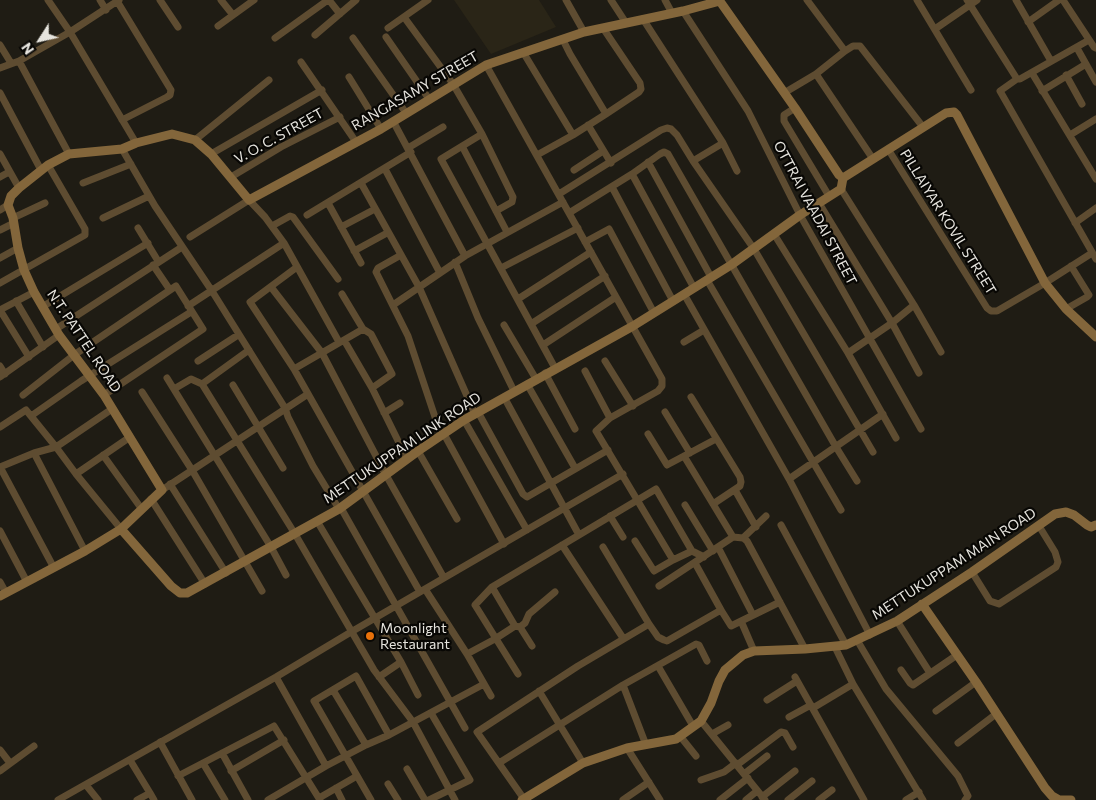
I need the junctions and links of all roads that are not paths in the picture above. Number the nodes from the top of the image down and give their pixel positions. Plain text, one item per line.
1 (48, 0) edge
2 (100, 0) edge
3 (160, 0) edge
4 (221, 0) edge
5 (254, 0) edge
6 (329, 0) edge
7 (356, 0) edge
8 (428, 0) edge
9 (566, 0) edge
10 (612, 0) edge
11 (665, 0) edge
12 (807, 0) edge
13 (917, 0) edge
14 (977, 0) edge
15 (1016, 0) edge
16 (1059, 0) edge
17 (1063, 0) edge
18 (118, 1) edge
19 (719, 1) edge
20 (968, 2) edge
21 (106, 10) junction
22 (683, 12) junction
23 (672, 13) junction
24 (340, 14) junction
25 (233, 15) junction
26 (404, 17) junction
27 (643, 19) junction
28 (626, 22) junction
29 (1028, 22) junction
30 (218, 26) dead end
31 (178, 27) dead end
32 (388, 28) dead end
33 (603, 28) junction
34 (935, 29) junction
35 (70, 32) junction
36 (584, 32) junction
37 (315, 35) dead end
38 (386, 37) dead end
39 (275, 38) dead end
40 (353, 38) dead end
41 (563, 40) junction
42 (1089, 40) junction
43 (0, 45) edge
44 (1077, 48) junction
45 (1096, 48) edge
46 (845, 51) junction
47 (522, 52) junction
48 (1051, 61) junction
49 (15, 62) junction
50 (301, 62) dead end
51 (1086, 64) junction
52 (486, 65) junction
53 (0, 68) edge
54 (1032, 73) junction
55 (816, 74) junction
56 (1066, 75) junction
57 (349, 77) dead end
58 (1017, 79) junction
59 (270, 80) dead end
60 (1096, 82) edge
61 (453, 84) junction
62 (322, 90) junction
63 (971, 90) dead end
64 (1042, 91) junction
65 (0, 92) edge
66 (784, 94) junction
67 (429, 99) junction
68 (1082, 104) dead end
69 (795, 108) junction
70 (406, 113) junction
71 (606, 114) junction
72 (340, 117) junction
73 (1096, 119) edge
74 (122, 120) junction
75 (393, 120) junction
76 (588, 125) junction
77 (443, 127) dead end
78 (923, 127) junction
79 (381, 129) junction
80 (482, 134) junction
81 (573, 135) junction
82 (1070, 135) junction
83 (195, 140) junction
84 (356, 142) junction
85 (136, 143) junction
86 (723, 143) junction
87 (462, 146) junction
88 (122, 149) junction
89 (888, 149) junction
90 (410, 150) junction
91 (604, 151) junction
92 (0, 154) edge
93 (69, 154) junction
94 (211, 154) junction
95 (536, 155) junction
96 (873, 159) junction
97 (693, 161) junction
98 (648, 162) junction
99 (611, 163) junction
100 (131, 164) junction
101 (44, 168) junction
102 (385, 169) junction
103 (574, 170) dead end
104 (736, 171) dead end
105 (9, 172) junction
106 (632, 174) junction
107 (1095, 175) edge
108 (0, 177) edge
109 (231, 177) junction
110 (844, 178) junction
111 (84, 183) dead end
112 (361, 183) junction
113 (612, 187) junction
114 (19, 188) junction
115 (841, 189) junction
116 (559, 194) junction
117 (150, 196) junction
118 (829, 196) junction
119 (250, 200) junction
120 (563, 202) junction
121 (45, 203) dead end
122 (328, 203) junction
123 (819, 203) junction
124 (4, 208) edge
125 (1096, 208) edge
126 (374, 209) junction
127 (496, 211) junction
128 (569, 213) junction
129 (307, 215) dead end
130 (800, 215) junction
131 (102, 218) dead end
132 (13, 220) junction
133 (1075, 223) junction
134 (272, 226) junction
135 (341, 227) junction
136 (138, 228) dead end
137 (578, 228) junction
138 (0, 230) edge
139 (507, 232) junction
140 (388, 233) junction
141 (774, 234) junction
142 (190, 237) dead end
143 (487, 242) junction
144 (586, 242) junction
145 (148, 243) junction
146 (284, 243) junction
147 (182, 247) junction
148 (18, 248) junction
149 (754, 249) junction
150 (354, 251) junction
151 (591, 252) junction
152 (401, 255) junction
153 (465, 256) junction
154 (1094, 256) edge
155 (0, 258) edge
156 (455, 262) junction
157 (156, 263) junction
158 (361, 263) dead end
159 (731, 265) junction
160 (1071, 266) junction
161 (297, 267) junction
162 (500, 268) junction
163 (24, 270) junction
164 (440, 273) junction
165 (605, 276) junction
166 (338, 279) dead end
167 (709, 279) junction
168 (0, 283) edge
169 (1045, 283) junction
170 (271, 287) junction
171 (419, 287) junction
172 (694, 288) junction
173 (170, 290) junction
174 (212, 291) junction
175 (34, 292) junction
176 (342, 294) dead end
177 (684, 294) junction
178 (616, 297) junction
179 (518, 299) junction
180 (16, 301) junction
181 (673, 301) junction
182 (393, 305) junction
183 (914, 305) junction
184 (42, 307) junction
185 (189, 309) junction
186 (1066, 309) junction
187 (0, 310) edge
188 (654, 312) junction
189 (892, 323) junction
190 (531, 324) junction
191 (504, 325) dead end
192 (633, 326) junction
193 (363, 329) junction
194 (704, 330) junction
195 (57, 332) junction
196 (238, 335) junction
197 (1096, 337) edge
198 (870, 339) junction
199 (341, 341) junction
200 (684, 342) dead end
201 (543, 345) junction
202 (42, 347) junction
203 (249, 350) junction
204 (941, 352) dead end
205 (322, 353) junction
206 (848, 354) junction
207 (74, 356) junction
208 (28, 357) junction
209 (198, 362) dead end
210 (605, 362) dead end
211 (0, 366) edge
212 (555, 368) junction
213 (294, 369) junction
214 (585, 371) dead end
215 (920, 373) dead end
216 (546, 374) junction
217 (2, 375) edge
218 (90, 376) junction
219 (167, 378) dead end
220 (532, 381) junction
221 (202, 384) junction
222 (233, 385) dead end
223 (372, 388) junction
224 (174, 389) junction
225 (514, 391) junction
226 (142, 392) dead end
227 (308, 394) junction
228 (23, 395) dead end
229 (104, 395) junction
230 (504, 397) junction
231 (691, 397) dead end
232 (400, 403) dead end
233 (633, 406) junction
234 (286, 408) junction
235 (112, 409) junction
236 (384, 412) junction
237 (665, 412) dead end
238 (28, 413) junction
239 (476, 413) junction
240 (883, 414) junction
241 (610, 418) junction
242 (464, 420) junction
243 (258, 426) junction
244 (0, 427) edge
245 (575, 429) dead end
246 (921, 429) dead end
247 (860, 430) junction
248 (443, 434) junction
249 (648, 434) dead end
250 (130, 437) junction
251 (896, 438) dead end
252 (716, 439) junction
253 (237, 440) junction
254 (56, 446) junction
255 (836, 447) junction
256 (608, 450) junction
257 (418, 451) junction
258 (873, 452) dead end
259 (34, 453) junction
260 (687, 454) junction
261 (103, 455) junction
262 (214, 455) junction
263 (407, 459) junction
264 (813, 463) junction
265 (0, 467) edge
266 (283, 468) dead end
267 (575, 468) junction
268 (192, 470) junction
269 (76, 474) junction
270 (623, 474) junction
271 (386, 475) junction
272 (789, 479) junction
273 (857, 481) dead end
274 (551, 483) junction
275 (170, 484) junction
276 (162, 490) junction
277 (735, 490) junction
278 (363, 492) junction
279 (151, 500) junction
280 (637, 500) junction
281 (713, 504) junction
282 (685, 505) dead end
283 (141, 508) junction
284 (340, 508) junction
285 (565, 508) junction
286 (841, 510) dead end
287 (610, 516) junction
288 (766, 516) dead end
289 (457, 520) dead end
290 (317, 521) junction
291 (781, 525) dead end
292 (1096, 525) edge
293 (1038, 526) junction
294 (756, 527) junction
295 (120, 529) junction
296 (527, 530) junction
297 (0, 531) edge
298 (295, 534) junction
299 (579, 535) junction
300 (623, 537) dead end
301 (733, 537) junction
302 (743, 538) junction
303 (635, 541) dead end
304 (504, 544) junction
305 (562, 546) junction
306 (271, 547) junction
307 (603, 547) dead end
308 (715, 549) junction
309 (85, 551) junction
310 (692, 551) junction
311 (704, 557) junction
312 (672, 560) junction
313 (246, 562) junction
314 (695, 563) junction
315 (54, 568) junction
316 (972, 572) junction
317 (226, 573) junction
318 (286, 575) dead end
319 (444, 578) junction
320 (0, 582) edge
321 (28, 582) junction
322 (205, 584) junction
323 (659, 586) dead end
324 (492, 587) junction
325 (423, 590) junction
326 (262, 591) dead end
327 (555, 592) dead end
328 (3, 594) edge
329 (780, 602) junction
330 (922, 604) junction
331 (396, 606) junction
332 (722, 610) junction
333 (753, 615) junction
334 (375, 618) junction
335 (741, 621) junction
336 (897, 621) junction
337 (649, 624) junction
338 (517, 626) junction
339 (351, 632) junction
340 (870, 635) junction
341 (623, 638) junction
342 (496, 639) junction
343 (857, 640) junction
344 (846, 645) junction
345 (532, 646) dead end
346 (835, 647) junction
347 (805, 649) junction
348 (754, 651) junction
349 (466, 654) junction
350 (957, 655) junction
351 (707, 661) dead end
352 (401, 662) junction
353 (658, 666) junction
354 (901, 670) dead end
355 (930, 673) junction
356 (518, 674) dead end
357 (276, 677) junction
358 (379, 677) junction
359 (976, 682) junction
360 (484, 684) junction
361 (854, 684) junction
362 (623, 685) junction
363 (333, 690) junction
364 (539, 691) junction
365 (418, 695) dead end
366 (491, 696) dead end
367 (767, 700) dead end
368 (451, 702) junction
369 (812, 706) junction
370 (936, 711) dead end
371 (431, 713) junction
372 (996, 714) junction
373 (789, 717) dead end
374 (412, 722) junction
375 (559, 724) junction
376 (697, 724) junction
377 (728, 725) dead end
378 (466, 728) dead end
379 (712, 734) junction
380 (389, 735) junction
381 (680, 736) junction
382 (284, 740) junction
383 (160, 742) junction
384 (958, 743) dead end
385 (366, 745) junction
386 (646, 745) junction
387 (34, 746) dead end
388 (794, 747) dead end
389 (627, 748) junction
390 (0, 750) edge
391 (222, 753) junction
392 (346, 756) junction
393 (696, 756) dead end
394 (767, 756) dead end
395 (130, 760) junction
396 (10, 763) junction
397 (203, 763) junction
398 (499, 763) junction
399 (583, 763) junction
400 (737, 764) junction
401 (326, 766) junction
402 (407, 769) dead end
403 (0, 770) edge
404 (231, 771) junction
405 (795, 771) dead end
406 (178, 776) junction
407 (357, 776) junction
408 (746, 776) junction
409 (306, 777) junction
410 (702, 780) dead end
411 (812, 780) dead end
412 (649, 782) junction
413 (388, 784) dead end
414 (86, 785) junction
415 (336, 788) junction
416 (449, 789) junction
417 (832, 790) dead end
418 (919, 792) junction
419 (152, 797) edge
420 (762, 797) edge
421 (320, 799) edge
422 (523, 799) edge
423 (58, 800) edge
424 (98, 800) edge
425 (137, 800) edge
426 (192, 800) edge
427 (225, 800) edge
428 (248, 800) edge
429 (269, 800) edge
430 (342, 800) edge
431 (371, 800) edge
432 (398, 800) edge
433 (425, 800) edge
434 (429, 800) edge
435 (455, 800) edge
436 (623, 800) edge
437 (660, 800) edge
438 (720, 800) edge
439 (746, 800) edge
440 (788, 800) edge
441 (819, 800) edge
442 (864, 800) edge
443 (906, 800) edge
444 (923, 800) edge
445 (965, 800) edge
446 (1071, 800) edge

1 - 35 street
2 - 21 street
3 - 31 street
4 - 25 street
5 - 25 street
6 - 24 street
6 - 39 street
7 - 24 street
8 - 26 street
9 - 36 street
10 - 28 street
11 - 23 street
12 - 46 street
13 - 34 street
14 - 20 street
15 - 29 street
16 - 29 street
17 - 42 street
18 - 21 street
18 - 74 street
19 - 22 street, RANGASAMY STREET
19 - 66 street
20 - 34 street
20 - 58 street
21 - 35 street
22 - 23 street, RANGASAMY STREET
22 - 130 street, OTTRAI VAADAI STREET
23 - 27 street, RANGASAMY STREET
24 - 37 street
25 - 30 street
26 - 32 street
26 - 61 street
27 - 28 street, RANGASAMY STREET
27 - 86 street
28 - 33 street, RANGASAMY STREET
29 - 48 street
33 - 36 street, RANGASAMY STREET
33 - 71 street
34 - 63 street
35 - 49 street
35 - 74 street
36 - 41 street, RANGASAMY STREET
38 - 67 street
40 - 70 street
41 - 47 street, RANGASAMY STREET
41 - 71 street
42 - 44 street
42 - 45 street
43 - 49 street
44 - 48 street
44 - 51 street
46 - 55 street
46 - 78 street
47 - 52 street, RANGASAMY STREET
47 - 81 street
48 - 54 street
49 - 53 street
49 - 93 street
50 - 62 street
51 - 56 street
51 - 60 street
52 - 61 street, RANGASAMY STREET
52 - 95 street
54 - 58 street
54 - 64 street
55 - 66 street
55 - 96 street
56 - 64 street
56 - 68 street
57 - 79 street
58 - 133 street
59 - 83 street
61 - 67 street, RANGASAMY STREET
61 - 80 street
62 - 72 street
62 - 94 street
64 - 82 street
65 - 101 street
66 - 69 street
67 - 70 street, RANGASAMY STREET
69 - 110 street
69 - 118 street
70 - 75 street, RANGASAMY STREET
71 - 76 street
72 - 84 street
72 - 109 street, V. O. C. STREET
73 - 82 street
74 - 85 street
75 - 79 street, RANGASAMY STREET
75 - 90 street
76 - 81 street
76 - 91 street
77 - 90 street
78 - 89 street
78 - 169 street
79 - 84 street, RANGASAMY STREET
80 - 87 street
80 - 127 street
81 - 95 street
82 - 107 street
83 - 85 street, N.T. PATTEL ROAD
83 - 94 street, N.T. PATTEL ROAD
84 - 119 street, RANGASAMY STREET
85 - 88 street, N.T. PATTEL ROAD
86 - 97 street
86 - 104 street
87 - 127 street
87 - 143 street
88 - 93 street, N.T. PATTEL ROAD
88 - 100 street
89 - 96 street
89 - 169 street, PILLAIYAR KOVIL STREET
90 - 102 street
90 - 153 street
91 - 99 street
91 - 103 street
92 - 105 street
93 - 101 street, N.T. PATTEL ROAD
94 - 109 street, N.T. PATTEL ROAD
95 - 116 street
96 - 110 street
97 - 99 street
97 - 149 street
98 - 106 street
98 - 159 street
98 - 167 street
99 - 116 street
100 - 111 street
100 - 117 street
101 - 114 street, N.T. PATTEL ROAD
101 - 163 street
102 - 112 street
102 - 164 street
105 - 108 street
105 - 114 street
106 - 113 street
106 - 172 street
109 - 119 street, N.T. PATTEL ROAD
110 - 115 street
112 - 122 street
112 - 126 street
113 - 128 street
113 - 181 street
114 - 124 street, N.T. PATTEL ROAD
115 - 118 street, METTUKUPPAM LINK ROAD
115 - 183 street
116 - 120 street
117 - 131 street
117 - 147 street
118 - 123 street, METTUKUPPAM LINK ROAD
119 - 134 street
119 - 142 street
120 - 128 street
120 - 139 street
121 - 132 street
122 - 129 street
122 - 135 street
123 - 130 street, METTUKUPPAM LINK ROAD
123 - 189 street
124 - 132 street, N.T. PATTEL ROAD
125 - 133 street
126 - 135 street
126 - 140 street
127 - 139 street
128 - 137 street
130 - 141 street, METTUKUPPAM LINK ROAD
130 - 198 street, OTTRAI VAADAI STREET
132 - 138 street
132 - 148 street, N.T. PATTEL ROAD
133 - 154 street
134 - 146 street
134 - 166 street
135 - 150 street
136 - 145 street
137 - 144 street
137 - 162 street
139 - 143 street
140 - 150 street
140 - 152 street
141 - 149 street, METTUKUPPAM LINK ROAD
141 - 206 street
143 - 153 street
143 - 162 street
144 - 151 street
144 - 188 street
145 - 157 street
145 - 184 street
146 - 161 street
146 - 174 street
147 - 157 street
147 - 174 street
148 - 155 street
148 - 163 street, N.T. PATTEL ROAD
149 - 159 street, METTUKUPPAM LINK ROAD
149 - 247 street
150 - 158 street
151 - 165 street
151 - 179 street
152 - 171 street
152 - 182 street
153 - 156 street
154 - 160 street
156 - 164 street
156 - 225 street
157 - 173 street
157 - 195 street
159 - 167 street, METTUKUPPAM LINK ROAD
159 - 255 street
160 - 169 street
160 - 186 street
161 - 170 street
161 - 199 street
162 - 179 street
163 - 168 street
163 - 175 street, N.T. PATTEL ROAD
164 - 171 street
165 - 178 street
165 - 190 street
167 - 172 street, METTUKUPPAM LINK ROAD
167 - 264 street
169 - 186 street
170 - 205 street
170 - 213 street
171 - 182 street
171 - 239 street
172 - 177 street, METTUKUPPAM LINK ROAD
173 - 185 street
173 - 207 street
174 - 185 street
174 - 196 street
175 - 180 street
175 - 184 street, N.T. PATTEL ROAD
176 - 193 street
177 - 181 street, METTUKUPPAM LINK ROAD
177 - 194 street
178 - 192 street
178 - 201 street
179 - 190 street
180 - 187 street
180 - 202 street
181 - 188 street, METTUKUPPAM LINK ROAD
182 - 248 street
183 - 189 street
183 - 204 street
184 - 195 street, N.T. PATTEL ROAD
185 - 218 street
185 - 229 street
186 - 197 street
187 - 208 street
188 - 192 street, METTUKUPPAM LINK ROAD
189 - 198 street
189 - 215 street
190 - 201 street
191 - 220 street
192 - 212 street, METTUKUPPAM LINK ROAD
192 - 233 street
193 - 199 street
193 - 223 street
194 - 200 street
194 - 272 street
195 - 202 street
195 - 207 street, N.T. PATTEL ROAD
196 - 203 street
196 - 209 street
198 - 206 street
198 - 246 street, OTTRAI VAADAI STREET
199 - 205 street
199 - 223 street
201 - 212 street
202 - 208 street
203 - 221 street
203 - 234 street
205 - 213 street
205 - 271 street
206 - 240 street
207 - 218 street, N.T. PATTEL ROAD
207 - 228 street
208 - 217 street
210 - 233 street
211 - 217 street
212 - 216 street, METTUKUPPAM LINK ROAD
213 - 227 street
214 - 241 street
216 - 220 street, METTUKUPPAM LINK ROAD
216 - 245 street
218 - 229 street, N.T. PATTEL ROAD
218 - 238 street
219 - 224 street
220 - 225 street, METTUKUPPAM LINK ROAD
220 - 267 street
221 - 224 street
221 - 253 street
222 - 243 street
223 - 236 street
224 - 262 street
225 - 230 street, METTUKUPPAM LINK ROAD
226 - 268 street
227 - 234 street
227 - 278 street
229 - 235 street, N.T. PATTEL ROAD
230 - 239 street, METTUKUPPAM LINK ROAD
230 - 274 street
231 - 252 street
232 - 236 street
233 - 241 street
234 - 243 street
234 - 284 street
235 - 250 street, N.T. PATTEL ROAD
235 - 254 street
236 - 263 street
237 - 260 street
238 - 244 street
238 - 254 street
239 - 242 street, METTUKUPPAM LINK ROAD
239 - 274 street
240 - 247 street
240 - 251 street
241 - 256 street
242 - 248 street, METTUKUPPAM LINK ROAD
242 - 296 street
243 - 253 street
243 - 266 street
247 - 255 street
247 - 258 street
248 - 257 street, METTUKUPPAM LINK ROAD
248 - 304 street
249 - 260 street
250 - 261 street
250 - 276 street, N.T. PATTEL ROAD
252 - 260 street
252 - 277 street
253 - 262 street
253 - 298 street
254 - 259 street
254 - 269 street
255 - 264 street
255 - 273 street
256 - 267 street
256 - 270 street
257 - 263 street, METTUKUPPAM LINK ROAD
257 - 289 street
259 - 265 street
259 - 309 street
260 - 281 street
261 - 269 street
261 - 283 street
262 - 268 street
262 - 306 street
263 - 271 street, METTUKUPPAM LINK ROAD
264 - 272 street
264 - 286 street
265 - 315 street
267 - 274 street
268 - 275 street
268 - 313 street
269 - 295 street
270 - 280 street
270 - 285 street
271 - 278 street, METTUKUPPAM LINK ROAD
271 - 319 street
272 - 340 street
274 - 285 street
275 - 276 street
275 - 317 street
276 - 279 street
277 - 281 street
277 - 294 street
278 - 284 street, METTUKUPPAM LINK ROAD
278 - 325 street
279 - 283 street
279 - 322 street
280 - 287 street
280 - 310 street
280 - 312 street
281 - 301 street
282 - 308 street
283 - 295 street
284 - 290 street, METTUKUPPAM LINK ROAD
284 - 331 street
285 - 296 street
285 - 299 street
287 - 299 street
287 - 300 street
288 - 294 street
290 - 298 street, METTUKUPPAM LINK ROAD
290 - 334 street
291 - 344 street
292 - 293 street, METTUKUPPAM MAIN ROAD
293 - 316 street, METTUKUPPAM MAIN ROAD
293 - 316 street
294 - 302 street
295 - 309 street
295 - 322 street, METTUKUPPAM LINK ROAD
296 - 304 street
297 - 321 street
298 - 306 street, METTUKUPPAM LINK ROAD
298 - 339 street
299 - 305 street
301 - 302 street
301 - 308 street
302 - 329 street
303 - 312 street
304 - 319 street
305 - 324 street
305 - 341 street
306 - 313 street, METTUKUPPAM LINK ROAD
306 - 318 street
307 - 337 street
308 - 311 street
308 - 333 street
309 - 315 street
310 - 311 street
310 - 312 street
311 - 314 street
313 - 317 street, METTUKUPPAM LINK ROAD
313 - 326 street
314 - 323 street
314 - 332 street
315 - 321 street
316 - 330 street, METTUKUPPAM MAIN ROAD
317 - 322 street, METTUKUPPAM LINK ROAD
319 - 325 street
320 - 328 street
321 - 328 street
324 - 338 street
324 - 342 street
325 - 331 street
325 - 349 street
327 - 338 street
329 - 333 street
329 - 347 street
330 - 336 street, METTUKUPPAM MAIN ROAD
330 - 350 street
331 - 334 street
331 - 368 street
332 - 335 street
332 - 337 street
333 - 335 street
334 - 339 street
334 - 352 street
335 - 348 street
336 - 340 street, METTUKUPPAM MAIN ROAD
336 - 355 street
337 - 341 street
338 - 342 street
338 - 345 street
339 - 357 street
339 - 358 street
340 - 343 street, METTUKUPPAM MAIN ROAD
341 - 364 street
342 - 349 street
342 - 356 street
343 - 344 street, METTUKUPPAM MAIN ROAD
343 - 445 street
344 - 346 street, METTUKUPPAM MAIN ROAD
346 - 347 street, METTUKUPPAM MAIN ROAD
346 - 361 street
347 - 348 street, METTUKUPPAM MAIN ROAD
348 - 376 street, METTUKUPPAM MAIN ROAD
349 - 360 street
350 - 355 street
350 - 359 street
351 - 353 street
352 - 358 street
352 - 365 street
353 - 362 street
353 - 376 street
354 - 355 street
357 - 383 street
357 - 401 street
358 - 374 street
359 - 370 street
359 - 372 street
360 - 366 street
360 - 368 street
361 - 369 street
361 - 418 street
362 - 375 street
362 - 386 street
363 - 380 street
363 - 385 street
363 - 392 street
364 - 375 street
364 - 398 street
367 - 369 street
368 - 371 street
368 - 378 street
369 - 373 street
369 - 442 street
371 - 374 street
371 - 416 street
372 - 384 street
372 - 446 street
374 - 380 street
374 - 416 street
375 - 398 street
375 - 399 street
376 - 379 street
376 - 381 street, METTUKUPPAM MAIN ROAD
377 - 379 street
379 - 400 street
380 - 385 street
381 - 386 street, METTUKUPPAM MAIN ROAD
381 - 393 street
382 - 391 street
382 - 404 street
382 - 409 street
383 - 395 street
383 - 406 street
385 - 392 street
386 - 389 street, METTUKUPPAM MAIN ROAD
387 - 396 street
388 - 400 street
389 - 399 street, METTUKUPPAM MAIN ROAD
389 - 412 street
390 - 396 street
391 - 397 street
391 - 404 street
392 - 401 street
392 - 407 street
394 - 408 street
395 - 414 street
395 - 419 street
396 - 403 street
397 - 406 street
397 - 427 street
398 - 422 street
399 - 422 street, METTUKUPPAM MAIN ROAD
400 - 408 street
400 - 410 street
401 - 409 street
402 - 433 street
404 - 428 street
405 - 420 street
406 - 426 street
407 - 415 street
407 - 431 street
408 - 420 street
408 - 438 street
409 - 421 street
409 - 429 street
411 - 440 street
412 - 436 street
412 - 437 street
413 - 432 street
414 - 423 street
414 - 424 street
415 - 421 street
415 - 430 street
416 - 434 street
416 - 435 street
417 - 441 street
418 - 443 street
418 - 444 street
419 - 425 street
420 - 439 street

